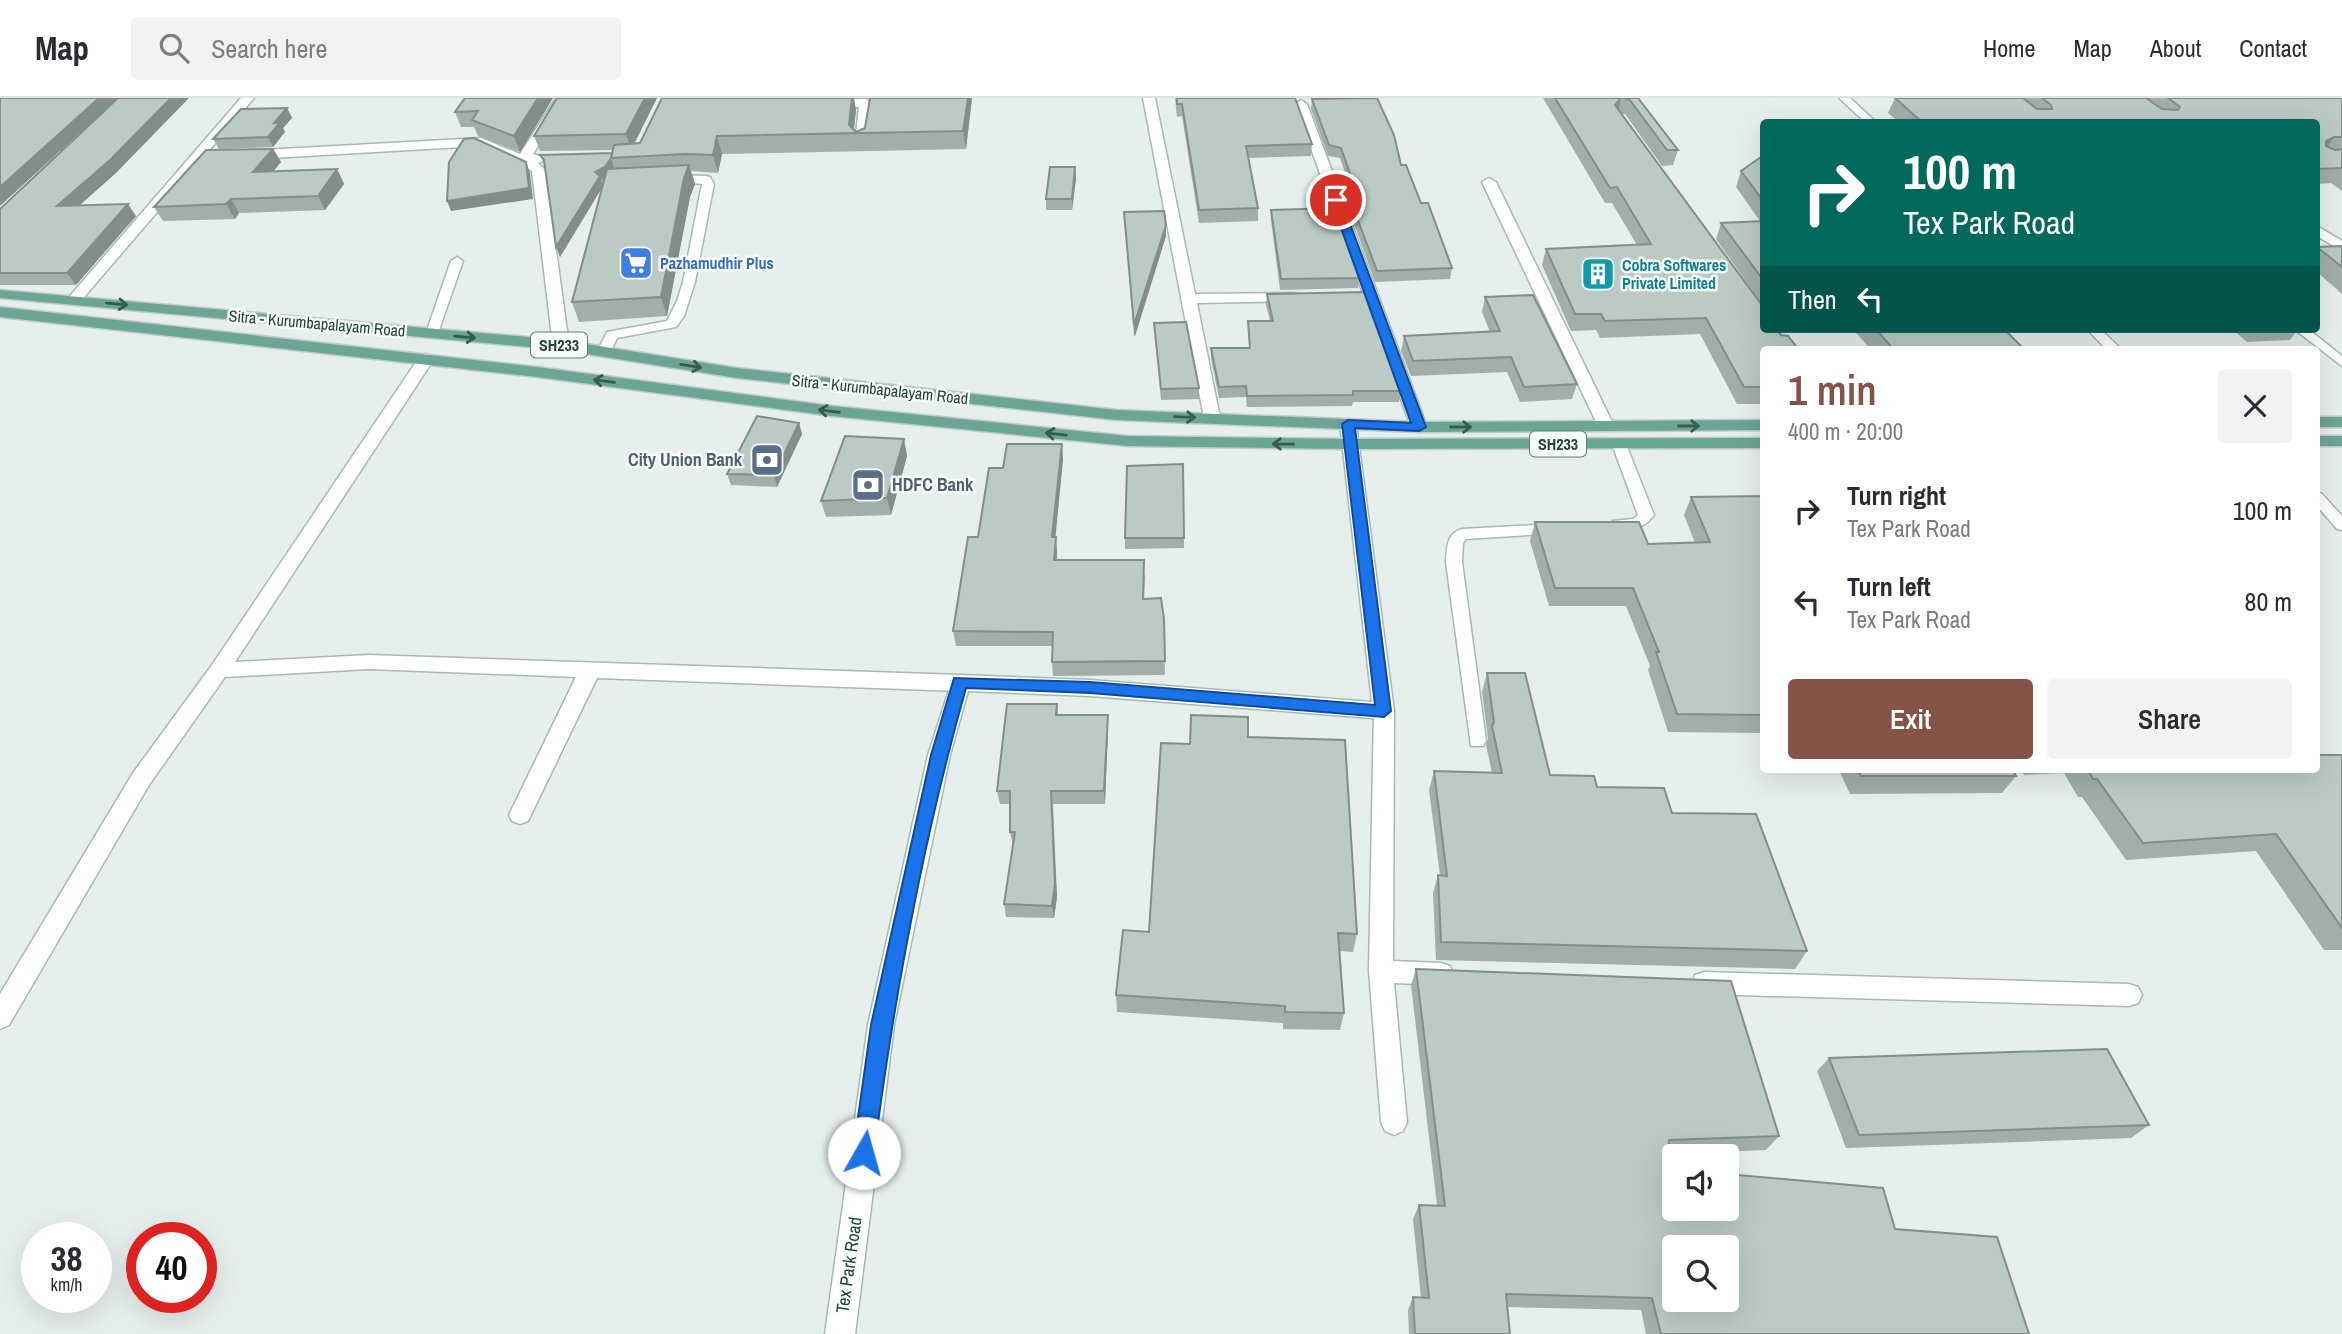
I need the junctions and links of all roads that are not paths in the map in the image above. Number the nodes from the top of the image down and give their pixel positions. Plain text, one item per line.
1 (248, 98) edge
2 (562, 98) edge
3 (1149, 98) edge
4 (1844, 98) edge
5 (866, 101) edge
6 (812, 104) edge
7 (1301, 104) dead end
8 (1868, 119) edge
9 (862, 143) edge
10 (196, 158) junction
11 (556, 159) edge
12 (649, 180) edge
13 (1489, 183) dead end
14 (2320, 232) edge
15 (2342, 247) edge
16 (457, 261) dead end
17 (0, 294) edge
18 (1306, 297) edge
19 (1189, 299) junction
20 (74, 300) junction
21 (0, 312) edge
22 (432, 333) junction
23 (2097, 333) edge
24 (2305, 333) edge
25 (561, 345) junction
26 (2112, 346) edge
27 (604, 352) junction
28 (426, 359) junction
29 (2342, 362) edge
30 (1212, 418) junction
31 (2320, 422) edge
32 (2342, 422) edge
33 (1760, 425) edge
34 (1606, 426) junction
35 (1419, 427) junction
36 (1350, 434) junction
37 (2320, 441) edge
38 (2342, 441) edge
39 (1760, 443) edge
40 (1619, 444) junction
41 (2320, 500) edge
42 (2342, 525) edge
43 (1596, 526) edge
44 (1569, 528) edge
45 (219, 670) junction
46 (590, 670) junction
47 (960, 682) junction
48 (1384, 711) junction
49 (1477, 741) dead end
50 (520, 815) dead end
51 (1381, 971) junction
52 (1465, 974) edge
53 (1687, 983) edge
54 (2129, 995) dead end
55 (0, 1017) edge
56 (1394, 1122) dead end
57 (840, 1334) edge

1 - 10 street
2 - 11 street
3 - 19 street
4 - 8 lane
5 - 6 street
5 - 9 street
7 - 35 street
10 - 20 street
10 - 25 street
12 - 27 lane
13 - 34 street
14 - 15 street
16 - 22 lane
17 - 20 main road, Sitra - Kurumbapalayam Road / SH233
18 - 19 street
19 - 30 street
20 -> 22 main road, Sitra - Kurumbapalayam Road / SH233
21 - 28 main road
22 -> 25 main road, Sitra - Kurumbapalayam Road / SH233
23 - 26 lane
24 - 29 lane
25 - 27 main road, Sitra - Kurumbapalayam Road / SH233
27 -> 30 main road, Sitra - Kurumbapalayam Road / SH233
36 -> 28 main road
28 - 45 street
30 - 36 main road, Sitra - Kurumbapalayam Road / SH233
31 - 32 main road
34 -> 33 main road, Sitra - Kurumbapalayam Road / SH233
35 -> 34 main road, Sitra - Kurumbapalayam Road / SH233
35 - 36 main road, Sitra - Kurumbapalayam Road / SH233
36 - 40 main road, Sitra - Kurumbapalayam Road / SH233
36 - 48 street
37 - 38 main road
39 - 40 main road, Sitra - Kurumbapalayam Road / SH233
40 - 43 lane
41 - 42 lane
44 - 49 lane
45 - 46 street
45 - 55 street
46 - 47 street
46 - 50 street
47 - 48 street
47 - 57 street, Tex Park Road
48 - 51 street
51 - 52 street
51 - 56 street
53 - 54 street

